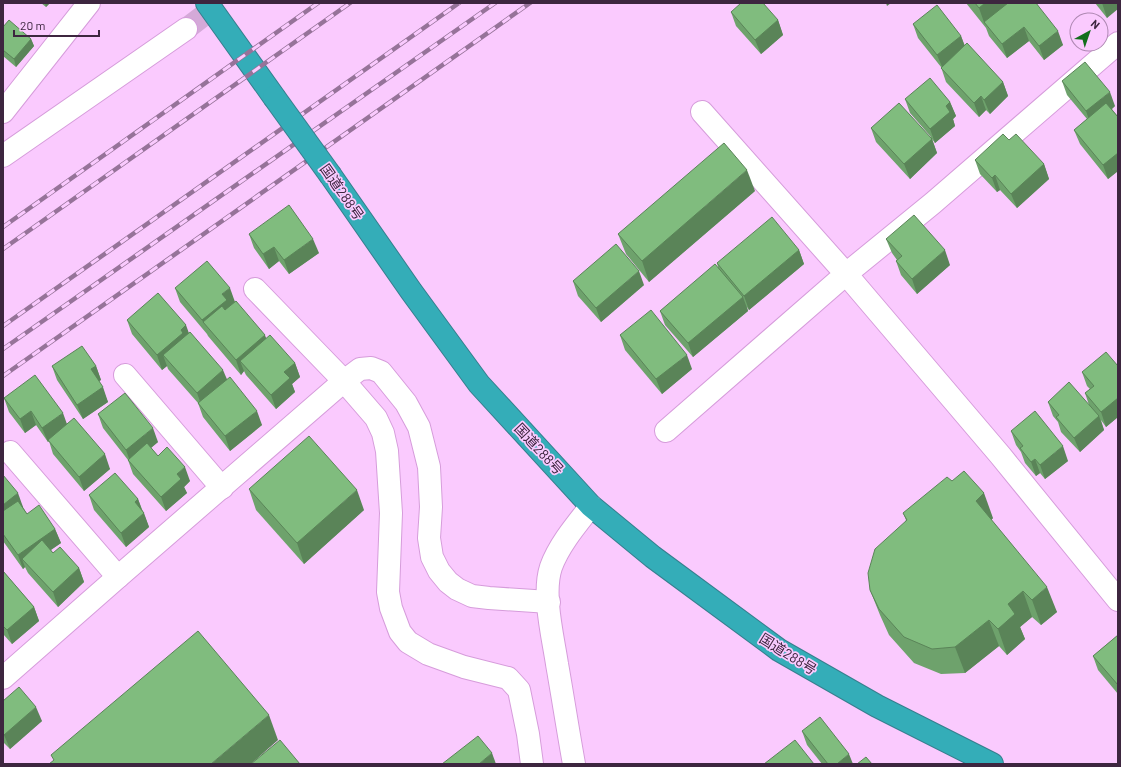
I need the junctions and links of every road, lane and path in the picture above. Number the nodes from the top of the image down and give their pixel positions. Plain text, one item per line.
1 (89, 3) edge
2 (207, 3) edge
3 (186, 29) tunnel mouth
4 (1118, 44) edge
5 (3, 112) edge
6 (702, 112) dead end
7 (3, 156) edge
8 (846, 274) junction
9 (255, 289) dead end
10 (125, 375) dead end
11 (344, 381) junction
12 (666, 431) dead end
13 (10, 452) dead end
14 (222, 488) junction
15 (591, 506) junction
16 (118, 577) junction
17 (1118, 600) edge
18 (548, 602) junction
19 (3, 678) edge
20 (532, 764) edge
21 (574, 764) edge
22 (992, 764) edge

1 - 5 street
2 - 15 highway, 国道288号, bridge
3 - 7 street
4 - 8 street
6 - 8 street
8 - 12 street
8 - 17 street
9 - 11 street
10 - 14 street
11 - 14 street
11 - 18 street
11 - 20 street
13 - 16 street
14 - 16 street
15 - 18 street
15 - 22 highway, 国道288号
16 - 19 street
18 - 21 street

